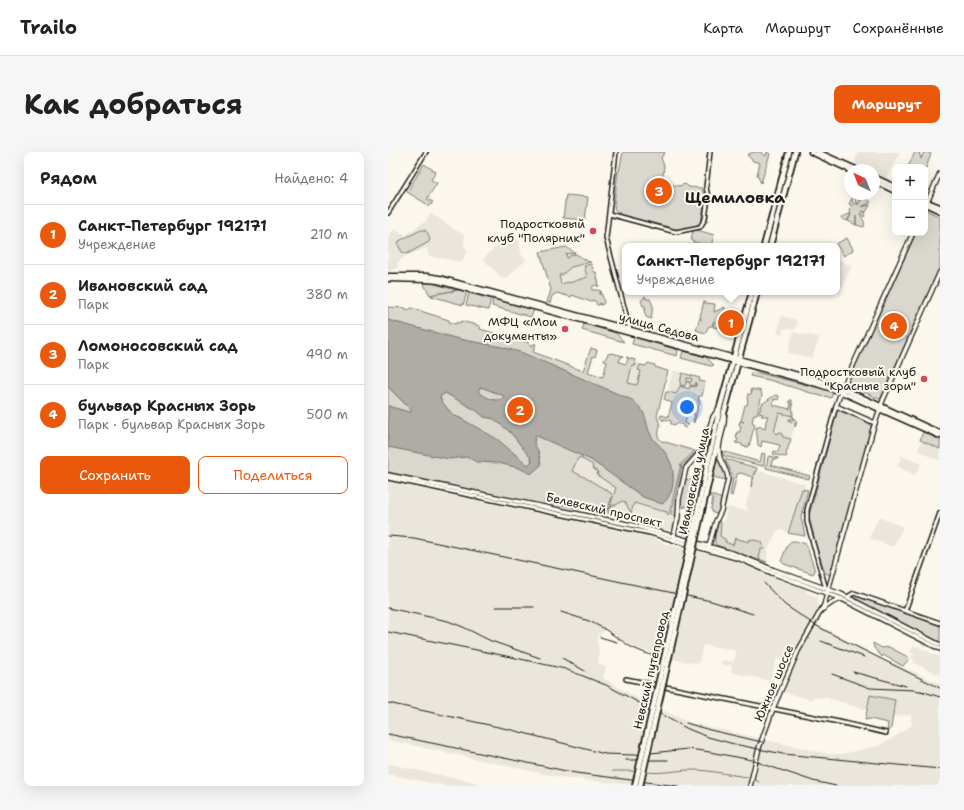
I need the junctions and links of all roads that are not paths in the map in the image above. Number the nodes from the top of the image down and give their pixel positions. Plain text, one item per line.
1 (426, 152) edge
2 (616, 152) edge
3 (710, 152) edge
4 (789, 152) edge
5 (795, 152) edge
6 (811, 152) edge
7 (818, 152) edge
8 (845, 164) edge
9 (844, 167) edge
10 (940, 173) edge
11 (880, 180) edge
12 (880, 184) edge
13 (892, 186) edge
14 (892, 190) edge
15 (928, 200) edge
16 (928, 204) edge
17 (928, 205) edge
18 (940, 207) edge
19 (940, 211) edge
20 (388, 214) edge
21 (609, 214) junction
22 (912, 236) edge
23 (765, 243) edge
24 (771, 243) edge
25 (940, 272) edge
26 (388, 276) edge
27 (388, 279) edge
28 (751, 295) edge
29 (757, 295) edge
30 (631, 332) junction
31 (732, 359) junction
32 (738, 361) junction
33 (841, 390) junction
34 (836, 406) junction
35 (720, 407) junction
36 (880, 408) junction
37 (724, 413) junction
38 (875, 423) junction
39 (709, 430) junction
40 (715, 431) junction
41 (940, 433) edge
42 (940, 436) edge
43 (388, 475) edge
44 (388, 478) edge
45 (940, 513) edge
46 (694, 536) junction
47 (674, 538) junction
48 (708, 548) junction
49 (688, 560) junction
50 (827, 590) junction
51 (847, 597) junction
52 (842, 599) junction
53 (822, 610) junction
54 (905, 611) junction
55 (940, 623) edge
56 (940, 645) edge
57 (940, 649) edge
58 (626, 679) dead end
59 (773, 709) junction
60 (886, 733) dead end
61 (635, 786) edge
62 (640, 786) edge
63 (750, 786) edge

1 - 20 street
2 - 21 street
3 - 21 street
4 - 23 main road
5 - 24 main road
6 - 9 main road
7 - 8 main road
10 - 15 street
11 - 13 main road
12 - 14 main road
16 - 18 main road
17 - 19 main road
21 - 30 street
22 - 33 street
25 - 36 street, Южное шоссе
26 - 30 main road, улица Седова
27 - 30 main road, улица Седова
28 - 31 main road, Ивановская улица
29 - 32 main road, Ивановская улица
30 - 31 main road, улица Седова
31 - 32 main road, улица Седова
31 - 35 main road, Ивановская улица
32 - 33 main road, улица Седова
32 - 37 main road, Ивановская улица
33 - 34 street
33 - 36 main road, улица Седова
34 - 38 street
34 - 50 street
35 - 39 street, Ивановская улица
35 - 40 main road, Ивановская улица
36 - 38 street, Южное шоссе
36 - 41 main road, улица Седова
36 - 42 main road, улица Седова
37 - 46 main road, Ивановская улица
37 - 48 street, Ивановская улица
38 - 50 street, Южное шоссе
39 - 40 street
39 - 47 street, Ивановская улица
40 - 46 main road, Ивановская улица
43 - 47 street, Белевский проспект
44 - 47 street, Белевский проспект
45 - 54 street
46 - 49 main road, Ивановская улица, bridge
47 - 48 street, Белевский проспект
48 - 50 street, Белевский проспект
49 - 61 main road, Невский путепровод, bridge
49 - 62 main road, Невский путепровод, bridge
50 - 51 street, Белевский проспект
50 - 52 street, Белевский проспект
50 - 53 street, Южное шоссе
51 - 54 street
51 - 56 street, Белевский проспект
52 - 53 street
52 - 57 street, Белевский проспект
53 - 59 street, Южное шоссе
54 - 55 street
58 - 59 street
59 - 60 street
59 - 63 street, Южное шоссе

